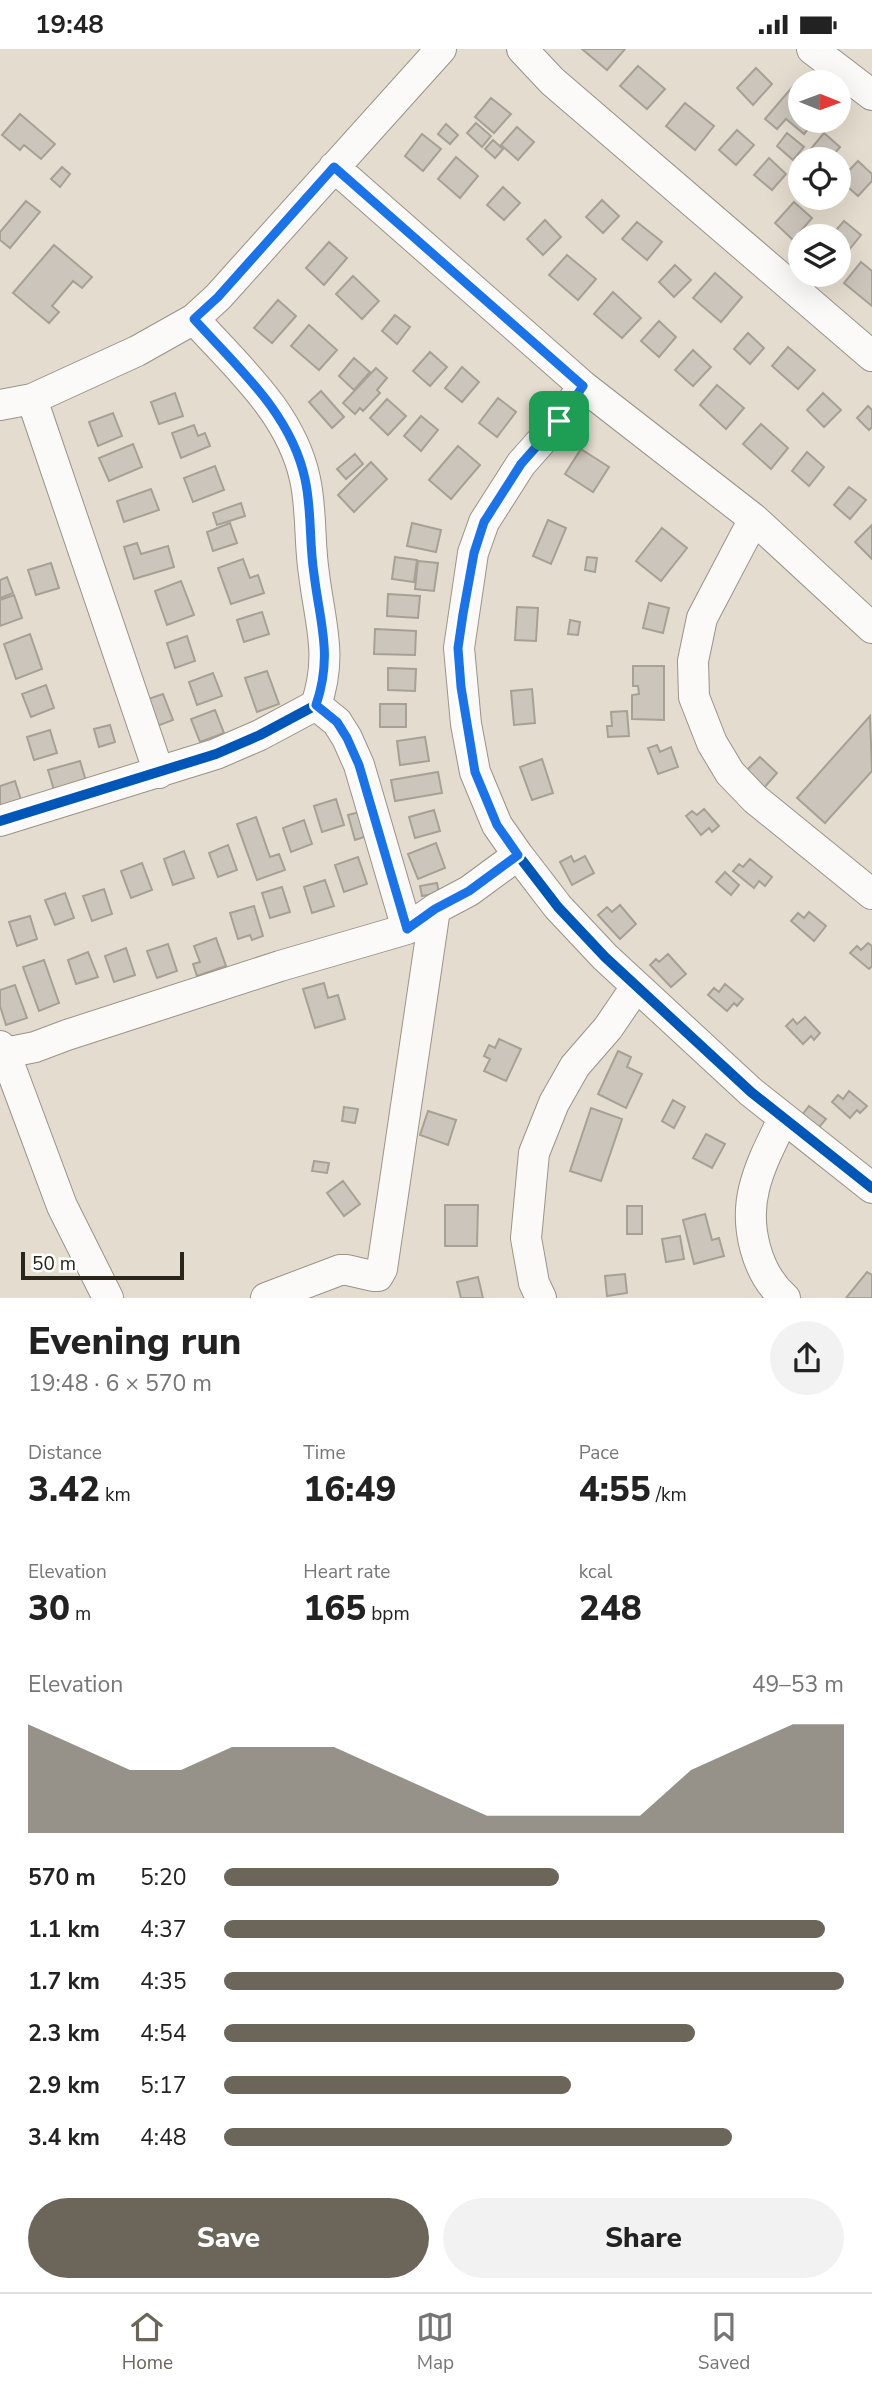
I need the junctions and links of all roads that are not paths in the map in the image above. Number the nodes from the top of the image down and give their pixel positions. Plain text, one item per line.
1 (441, 49) edge
2 (522, 49) edge
3 (812, 49) edge
4 (872, 95) edge
5 (334, 167) junction
6 (194, 319) junction
7 (872, 356) edge
8 (583, 386) junction
9 (32, 399) junction
10 (0, 405) edge
11 (754, 519) junction
12 (872, 628) edge
13 (316, 705) junction
14 (159, 773) junction
15 (0, 821) edge
16 (518, 855) junction
17 (872, 894) edge
18 (435, 909) junction
19 (407, 929) junction
20 (636, 988) junction
21 (2, 1051) edge
22 (783, 1119) junction
23 (872, 1188) edge
24 (108, 1298) edge
25 (266, 1298) edge
26 (541, 1298) edge
27 (785, 1298) edge

1 - 5 street
2 - 7 street
3 - 4 street
5 - 6 street
5 - 8 street
6 - 9 street
6 - 13 street
8 - 11 street
8 - 16 street
9 - 10 street
9 - 14 street
11 - 12 street
11 - 17 street
13 - 14 street
13 - 19 street
14 - 15 street
16 - 18 street
16 - 20 street
18 - 19 street
18 - 25 street
19 - 21 street
20 - 22 street
20 - 26 street
21 - 24 street
22 - 23 street
22 - 27 street

